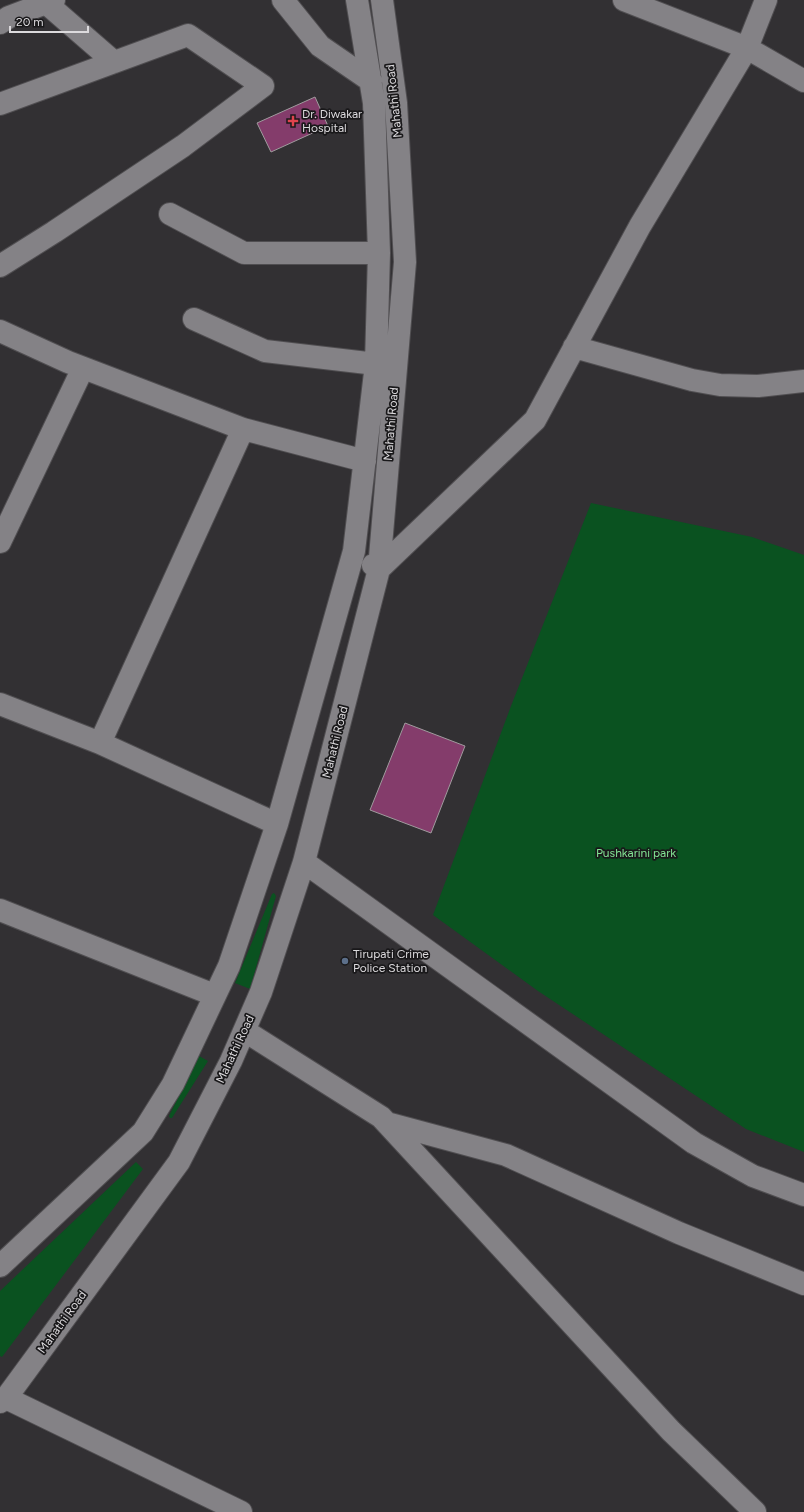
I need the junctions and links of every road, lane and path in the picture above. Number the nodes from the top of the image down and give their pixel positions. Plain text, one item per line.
1 (283, 0) edge
2 (357, 0) edge
3 (382, 0) edge
4 (624, 0) edge
5 (766, 0) edge
6 (50, 2) edge
7 (3, 17) edge
8 (747, 48) junction
9 (114, 62) junction
10 (371, 81) junction
11 (804, 81) edge
12 (374, 103) junction
13 (396, 103) junction
14 (0, 104) edge
15 (170, 214) dead end
16 (379, 253) junction
17 (0, 266) edge
18 (194, 319) dead end
19 (0, 331) edge
20 (574, 347) junction
21 (376, 364) junction
22 (83, 368) junction
23 (804, 381) edge
24 (243, 429) junction
25 (365, 462) junction
26 (0, 542) edge
27 (354, 551) junction
28 (379, 569) junction
29 (0, 704) edge
30 (100, 743) junction
31 (277, 824) junction
32 (304, 862) junction
33 (0, 910) edge
34 (214, 996) junction
35 (245, 1031) junction
36 (386, 1123) junction
37 (804, 1195) edge
38 (0, 1266) edge
39 (804, 1284) edge
40 (3, 1400) edge
41 (241, 1512) edge
42 (755, 1512) edge

1 - 10 street
2 - 10 street, Mahathi Road
3 - 13 street, Mahathi Road
4 - 8 street
5 - 8 street
6 - 7 street
6 - 9 street
8 - 11 street
8 - 20 street
9 - 14 street
9 - 17 street
10 - 12 street, Mahathi Road
12 - 13 street
12 - 16 street, Mahathi Road
13 - 28 street, Mahathi Road
15 - 16 street
16 - 21 street, Mahathi Road
18 - 21 street
19 - 22 street
20 - 23 street
20 - 28 street
21 - 25 street, Mahathi Road
22 - 24 street
22 - 26 street
24 - 25 street
24 - 30 street
25 - 27 street, Mahathi Road
27 - 28 street
27 - 31 street, Mahathi Road
28 - 32 street, Mahathi Road
29 - 30 street
30 - 31 street
31 - 34 street, Mahathi Road
32 - 35 street, Mahathi Road
32 - 37 street
33 - 34 street
34 - 38 street, Mahathi Road
35 - 36 street
35 - 40 street, Mahathi Road
36 - 39 street
36 - 42 street
40 - 41 street

